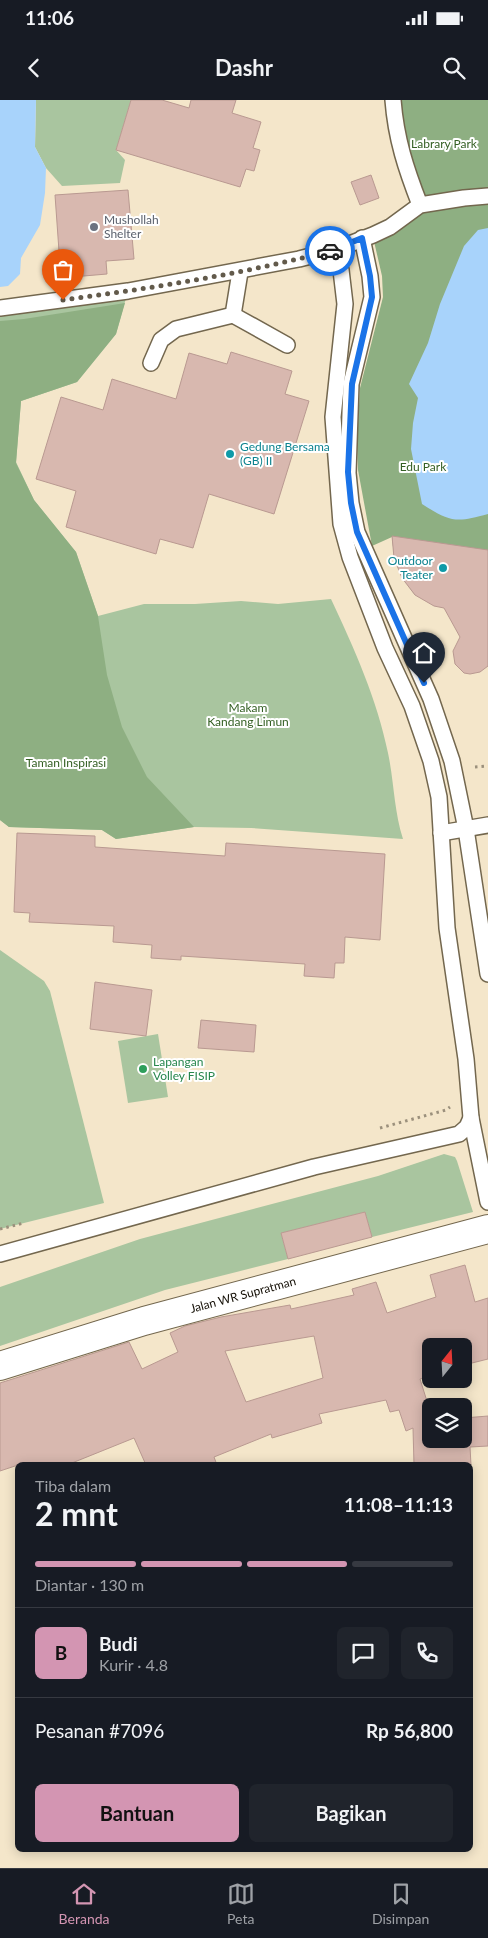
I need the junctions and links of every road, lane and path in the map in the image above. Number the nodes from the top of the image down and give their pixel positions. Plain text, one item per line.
1 (392, 100) edge
2 (485, 196) edge
3 (420, 205) junction
4 (362, 238) junction
5 (334, 250) junction
6 (240, 272) junction
7 (0, 308) edge
8 (233, 315) junction
9 (287, 346) dead end
10 (151, 363) dead end
11 (488, 766) edge
12 (472, 768) dead end
13 (488, 825) edge
14 (466, 829) junction
15 (441, 833) junction
16 (488, 974) edge
17 (454, 1101) dead end
18 (471, 1118) junction
19 (371, 1131) dead end
20 (488, 1202) edge
21 (28, 1222) dead end
22 (0, 1229) edge
23 (488, 1229) edge
24 (0, 1254) edge
25 (0, 1366) edge

1 - 3 lane
2 - 3 lane
3 - 4 lane
4 - 5 lane
4 - 14 lane
5 - 6 lane
5 - 15 lane
6 - 7 lane
6 - 8 lane
8 - 9 lane
8 - 10 lane
11 - 12 path
13 - 14 lane
14 - 15 lane
14 - 16 lane
15 - 18 lane
17 - 19 path
18 - 20 lane
18 - 24 lane
21 - 22 path
23 - 25 highway, Jalan WR Supratman

